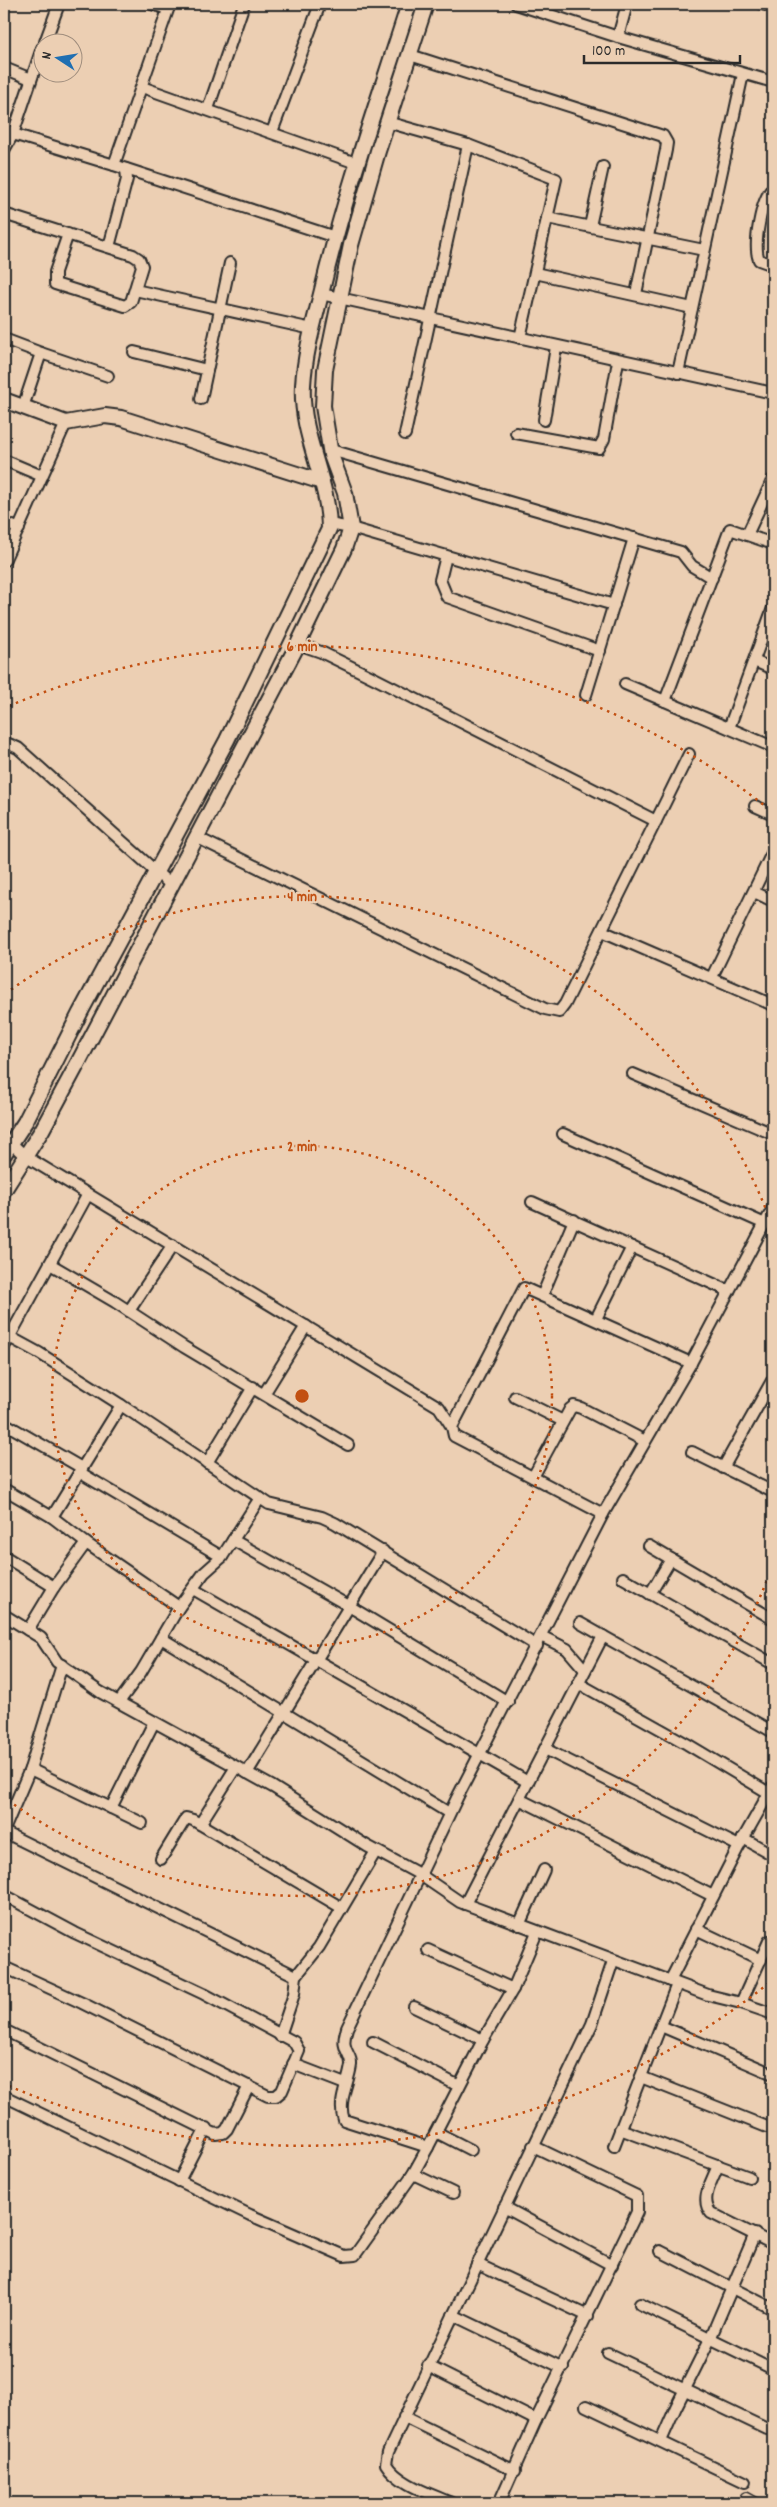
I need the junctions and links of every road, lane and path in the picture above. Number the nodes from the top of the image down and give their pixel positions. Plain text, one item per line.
1 (59, 4) edge
2 (152, 4) edge
3 (244, 4) edge
4 (320, 4) edge
5 (409, 4) edge
6 (426, 4) edge
7 (516, 4) edge
8 (627, 4) edge
9 (762, 4) edge
10 (169, 6) edge
11 (773, 7) edge
12 (49, 32) edge
13 (618, 37) junction
14 (410, 55) junction
15 (4, 68) edge
16 (743, 74) junction
17 (31, 79) joint
18 (773, 82) edge
19 (142, 87) junction
20 (208, 109) junction
21 (387, 122) junction
22 (8, 132) edge
23 (272, 132) junction
24 (468, 145) junction
25 (4, 150) edge
26 (356, 163) junction
27 (114, 165) junction
28 (604, 167) dead end
29 (126, 169) junction
30 (773, 188) edge
31 (4, 214) edge
32 (547, 218) junction
33 (590, 226) junction
34 (68, 234) junction
35 (335, 237) junction
36 (646, 238) junction
37 (109, 247) junction
38 (704, 250) junction
39 (230, 263) dead end
40 (773, 265) edge
41 (535, 273) junction
42 (135, 290) junction
43 (321, 294) junction
44 (636, 294) junction
45 (339, 298) junction
46 (221, 308) junction
47 (692, 308) junction
48 (431, 318) junction
49 (312, 330) junction
50 (520, 338) junction
51 (4, 339) edge
52 (556, 347) junction
53 (134, 352) dead end
54 (42, 353) junction
55 (618, 361) junction
56 (207, 370) junction
57 (678, 372) junction
58 (108, 376) dead end
59 (773, 394) edge
60 (201, 399) dead end
61 (4, 400) edge
62 (23, 407) junction
63 (544, 420) dead end
64 (66, 422) junction
65 (516, 433) dead end
66 (405, 434) dead end
67 (330, 450) junction
68 (4, 460) edge
69 (42, 476) junction
70 (773, 479) edge
71 (322, 482) junction
72 (4, 522) edge
73 (329, 524) junction
74 (351, 528) junction
75 (19, 529) junction
76 (747, 535) junction
77 (634, 538) junction
78 (773, 544) edge
79 (446, 556) junction
80 (4, 561) edge
81 (712, 578) junction
82 (614, 605) junction
83 (773, 608) edge
84 (298, 644) junction
85 (600, 651) junction
86 (754, 662) junction
87 (773, 669) edge
88 (625, 684) dead end
89 (586, 695) dead end
90 (665, 701) junction
91 (729, 728) junction
92 (4, 742) edge
93 (773, 747) edge
94 (690, 754) dead end
95 (755, 806) dead end
96 (773, 814) edge
97 (656, 821) junction
98 (196, 837) junction
99 (773, 851) edge
100 (155, 871) junction
101 (172, 886) junction
102 (754, 892) junction
103 (773, 901) edge
104 (602, 931) junction
105 (712, 977) junction
106 (773, 1005) edge
107 (633, 1074) dead end
108 (563, 1134) dead end
109 (773, 1134) edge
110 (7, 1148) edge
111 (26, 1156) junction
112 (4, 1190) edge
113 (88, 1194) junction
114 (532, 1202) dead end
115 (773, 1208) edge
116 (574, 1220) junction
117 (765, 1224) junction
118 (173, 1245) junction
119 (632, 1247) junction
120 (50, 1264) junction
121 (729, 1291) junction
122 (542, 1296) junction
123 (129, 1311) junction
124 (596, 1319) junction
125 (306, 1326) junction
126 (7, 1336) edge
127 (4, 1347) edge
128 (691, 1363) junction
129 (773, 1379) edge
130 (252, 1387) junction
131 (264, 1394) junction
132 (516, 1397) dead end
133 (121, 1405) junction
134 (563, 1421) junction
135 (4, 1423) edge
136 (452, 1427) junction
137 (645, 1441) junction
138 (348, 1445) dead end
139 (692, 1452) dead end
140 (207, 1463) junction
141 (722, 1468) junction
142 (81, 1470) junction
143 (533, 1477) junction
144 (4, 1489) edge
145 (773, 1492) edge
146 (260, 1498) junction
147 (603, 1514) junction
148 (52, 1516) junction
149 (233, 1540) junction
150 (86, 1543) junction
151 (649, 1546) dead end
152 (383, 1551) junction
153 (4, 1556) edge
154 (222, 1557) junction
155 (671, 1559) junction
156 (624, 1578) dead end
157 (54, 1587) junction
158 (192, 1589) junction
159 (650, 1594) junction
160 (349, 1606) junction
161 (179, 1607) junction
162 (4, 1615) edge
163 (773, 1619) edge
164 (580, 1623) dead end
165 (28, 1630) junction
166 (603, 1636) junction
167 (161, 1638) junction
168 (539, 1641) junction
169 (316, 1660) junction
170 (773, 1664) edge
171 (62, 1666) junction
172 (585, 1670) junction
173 (578, 1683) junction
174 (119, 1702) junction
175 (508, 1702) junction
176 (284, 1712) junction
177 (154, 1722) junction
178 (773, 1732) edge
179 (545, 1749) junction
180 (480, 1755) junction
181 (236, 1767) junction
182 (30, 1769) junction
183 (247, 1773) junction
184 (528, 1782) junction
185 (771, 1790) edge
186 (519, 1799) junction
187 (111, 1808) junction
188 (449, 1813) junction
189 (142, 1824) dead end
190 (200, 1824) junction
191 (4, 1831) edge
192 (741, 1842) junction
193 (376, 1851) junction
194 (773, 1855) edge
195 (161, 1860) dead end
196 (544, 1870) dead end
197 (420, 1874) junction
198 (4, 1895) edge
199 (713, 1896) junction
200 (465, 1904) junction
201 (342, 1908) junction
202 (519, 1925) junction
203 (696, 1929) junction
204 (537, 1932) junction
205 (773, 1943) edge
206 (428, 1950) dead end
207 (760, 1960) junction
208 (613, 1961) junction
209 (4, 1967) edge
210 (296, 1976) junction
211 (673, 1983) junction
212 (513, 1988) junction
213 (741, 2003) junction
214 (414, 2007) dead end
215 (773, 2014) edge
216 (661, 2026) junction
217 (4, 2030) edge
218 (280, 2036) junction
219 (483, 2040) junction
220 (373, 2042) dead end
221 (293, 2064) junction
222 (773, 2074) edge
223 (640, 2077) junction
224 (345, 2084) junction
225 (249, 2086) junction
226 (459, 2086) junction
227 (4, 2096) edge
228 (767, 2127) dead end
229 (206, 2128) junction
230 (620, 2128) junction
231 (436, 2132) junction
232 (533, 2146) junction
233 (614, 2146) dead end
234 (428, 2148) junction
235 (471, 2150) dead end
236 (718, 2165) junction
237 (413, 2174) junction
238 (749, 2177) dead end
239 (178, 2181) junction
240 (453, 2193) dead end
241 (504, 2207) junction
242 (755, 2234) junction
243 (773, 2244) edge
244 (660, 2251) dead end
245 (477, 2264) junction
246 (612, 2265) junction
247 (732, 2289) junction
248 (640, 2304) dead end
249 (773, 2309) edge
250 (453, 2315) junction
251 (588, 2316) junction
252 (710, 2339) junction
253 (608, 2353) dead end
254 (428, 2366) junction
255 (563, 2368) junction
256 (773, 2369) edge
257 (685, 2391) junction
258 (586, 2406) dead end
259 (404, 2417) junction
260 (536, 2420) junction
261 (767, 2430) dead end
262 (662, 2442) junction
263 (515, 2471) junction
264 (744, 2482) dead end
265 (451, 2503) edge
266 (499, 2503) edge

1 - 12 street
2 - 10 street
3 - 20 street
4 - 23 street
5 - 26 street
6 - 14 street
7 - 13 street
8 - 13 street
9 - 11 street
10 - 19 street
13 - 16 street
14 - 21 street
14 - 36 street
15 - 17 street
16 - 18 street
16 - 38 street
17 - 22 street
19 - 20 street
19 - 27 street
20 - 23 street
21 - 24 street
21 - 45 street
22 - 25 street
22 - 27 street
23 - 26 street
24 - 32 street
24 - 48 street
26 - 35 street
27 - 29 street
28 - 33 street
29 - 35 street
29 - 37 street
30 - 40 street
31 - 34 street
32 - 33 street
32 - 41 street
33 - 36 street
34 - 37 street
34 - 42 street
35 - 43 street
36 - 38 street
36 - 44 street
37 - 42 street
38 - 47 street
39 - 46 street
41 - 44 street
41 - 50 street
42 - 46 street
43 - 45 street
43 - 49 street
44 - 47 street
45 - 48 street
45 - 67 street
46 - 49 street
46 - 56 street
47 - 57 street
48 - 50 street
48 - 66 street
49 - 71 street
50 - 52 street
51 - 54 street
52 - 55 street
52 - 63 street
53 - 56 street
54 - 58 street
54 - 62 street
55 - 57 street
55 - 65 street
56 - 60 street
57 - 59 street
61 - 62 street
62 - 64 street
64 - 69 street
64 - 71 street
67 - 74 street
67 - 77 street
68 - 69 street
69 - 75 street
70 - 76 street
71 - 73 street
72 - 75 street
73 - 74 street
73 - 100 street
74 - 79 street
74 - 84 street
75 - 80 street
76 - 78 street
76 - 81 street
77 - 81 street
77 - 82 street
79 - 82 street
79 - 85 street
81 - 90 street
82 - 85 street
83 - 86 street
84 - 97 street
84 - 98 street
85 - 89 street
86 - 87 street
86 - 91 street
88 - 90 street
90 - 91 street
91 - 93 street
92 - 100 street
94 - 97 street
95 - 96 street
97 - 104 street
98 - 101 street
98 - 104 street
99 - 102 street
100 - 101 street
100 - 110 street
101 - 111 street
102 - 103 street
102 - 105 street
104 - 105 street
105 - 106 street
107 - 109 street
108 - 117 street
110 - 111 street
111 - 112 street
111 - 113 street
113 - 118 street
113 - 120 street
114 - 116 street
115 - 117 street
116 - 119 street
116 - 122 street
117 - 121 street
118 - 123 street
118 - 125 street
119 - 121 street
119 - 124 street
120 - 123 street
120 - 126 street
121 - 128 street
122 - 124 street
122 - 136 street
123 - 130 street
124 - 128 street
125 - 131 street
125 - 136 street
126 - 127 street
126 - 133 street
128 - 137 street
129 - 141 street
130 - 131 street
130 - 140 street
131 - 138 street
132 - 134 street
133 - 140 street
133 - 142 street
134 - 137 street
134 - 143 street
135 - 142 street
136 - 143 street
137 - 147 street
139 - 141 street
140 - 146 street
141 - 145 street
142 - 148 street
142 - 154 street
143 - 147 street
144 - 148 street
146 - 149 street
146 - 152 street
147 - 168 street
148 - 150 street
149 - 154 street
149 - 160 street
150 - 157 street
150 - 161 street
151 - 155 street
152 - 160 street
152 - 168 street
153 - 157 street
154 - 158 street
155 - 159 street
155 - 163 street
156 - 159 street
157 - 165 street
158 - 161 street
158 - 169 street
159 - 170 street
160 - 169 street
160 - 175 street
161 - 167 street
162 - 165 street
164 - 166 street
165 - 171 street
166 - 172 street
166 - 178 street
167 - 174 street
167 - 176 street
168 - 172 street
168 - 175 street
169 - 176 street
169 - 180 street
171 - 174 street
171 - 182 street
172 - 173 street
173 - 179 street
173 - 185 street
174 - 177 street
175 - 180 street
176 - 183 street
176 - 188 street
177 - 181 street
177 - 187 street
179 - 184 street
179 - 192 street
180 - 184 street
180 - 188 street
181 - 183 street
181 - 190 street
182 - 187 street
182 - 191 street
183 - 193 street
184 - 186 street
185 - 192 street
186 - 199 street
186 - 200 street
187 - 189 street
188 - 197 street
190 - 195 street
190 - 201 street
191 - 210 street
192 - 194 street
192 - 199 street
193 - 197 street
193 - 201 street
196 - 202 street
197 - 200 street
197 - 224 street
198 - 218 street
199 - 203 street
200 - 202 street
201 - 210 street
202 - 204 street
203 - 207 street
203 - 211 street
204 - 208 street
204 - 212 street
205 - 207 street
206 - 212 street
207 - 213 street
208 - 211 street
208 - 232 street
209 - 225 street
210 - 218 street
211 - 213 street
211 - 216 street
212 - 219 street
213 - 215 street
214 - 219 street
216 - 222 street
216 - 223 street
217 - 229 street
218 - 221 street
219 - 226 street
220 - 226 street
221 - 224 street
221 - 225 street
223 - 228 street
223 - 230 street
224 - 234 street
225 - 229 street
226 - 231 street
227 - 239 street
229 - 239 street
230 - 233 street
230 - 236 street
231 - 234 street
231 - 235 street
232 - 241 street
232 - 246 street
234 - 237 street
236 - 238 street
236 - 242 street
237 - 239 street
237 - 240 street
241 - 245 street
241 - 246 street
242 - 243 street
242 - 247 street
244 - 247 street
245 - 250 street
245 - 251 street
246 - 251 street
247 - 249 street
247 - 252 street
248 - 252 street
250 - 254 street
250 - 255 street
251 - 255 street
252 - 256 street
252 - 257 street
253 - 257 street
254 - 259 street
254 - 260 street
255 - 260 street
257 - 261 street
257 - 262 street
258 - 262 street
259 - 263 street
259 - 265 street
260 - 263 street
262 - 264 street
263 - 266 street

